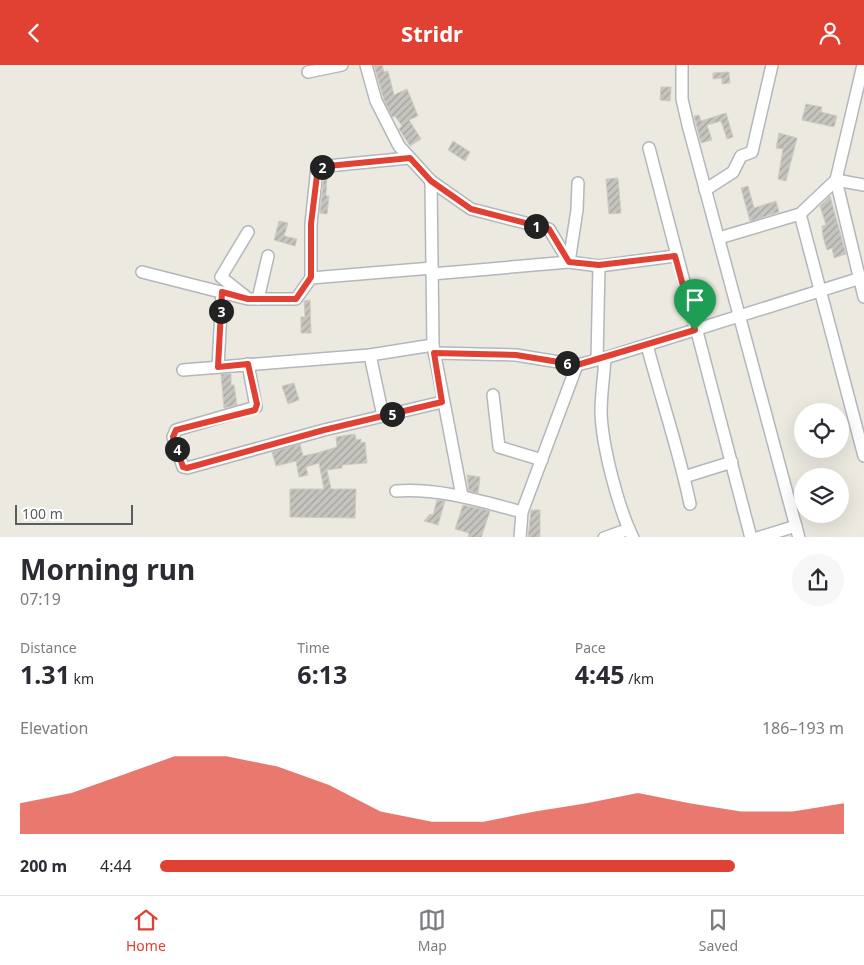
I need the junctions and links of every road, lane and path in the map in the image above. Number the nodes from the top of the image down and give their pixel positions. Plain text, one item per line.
1 (342, 65) edge
2 (366, 65) edge
3 (682, 65) edge
4 (772, 65) edge
5 (863, 65) edge
6 (308, 72) dead end
7 (649, 149) dead end
8 (410, 158) junction
9 (836, 180) junction
10 (431, 181) junction
11 (578, 183) dead end
12 (864, 185) edge
13 (705, 191) junction
14 (800, 214) junction
15 (248, 232) dead end
16 (719, 238) junction
17 (268, 256) dead end
18 (675, 256) junction
19 (569, 262) junction
20 (599, 265) junction
21 (432, 271) junction
22 (142, 272) dead end
23 (311, 277) junction
24 (862, 278) edge
25 (820, 291) junction
26 (222, 292) junction
27 (864, 297) edge
28 (253, 299) junction
29 (739, 316) junction
30 (695, 330) junction
31 (647, 345) junction
32 (433, 349) junction
33 (370, 355) junction
34 (601, 359) junction
35 (248, 364) junction
36 (577, 365) junction
37 (218, 367) junction
38 (183, 370) dead end
39 (493, 395) dead end
40 (442, 402) junction
41 (383, 416) junction
42 (864, 456) edge
43 (542, 460) junction
44 (732, 462) junction
45 (684, 477) junction
46 (396, 491) dead end
47 (462, 496) junction
48 (690, 504) dead end
49 (522, 512) junction
50 (796, 526) junction
51 (631, 533) edge
52 (520, 537) edge
53 (604, 537) edge
54 (751, 537) edge
55 (757, 537) edge
56 (799, 537) edge

1 - 6 street
2 - 8 street
3 - 13 street
4 - 13 street
5 - 9 street
7 - 18 street
8 - 10 street
8 - 23 street
9 - 12 street
9 - 14 street
9 - 24 street
10 - 19 street
10 - 21 street
11 - 19 street
13 - 16 street
14 - 16 street
14 - 25 street
15 - 28 street
16 - 29 street
17 - 28 street
18 - 20 street
18 - 30 street
19 - 20 street
19 - 21 street
20 - 34 street
21 - 23 street
21 - 32 street
22 - 26 street
23 - 28 street
24 - 25 street
24 - 27 street
25 - 29 street
25 - 42 street
26 - 28 street
26 - 37 street
29 - 30 street
29 - 50 street
30 - 31 street
30 - 44 street
31 - 34 street
31 - 45 street
32 - 33 street
32 - 36 street
32 - 40 street
33 - 35 street
33 - 41 street
34 - 36 street
34 - 51 street
35 - 37 street
35 - 41 street
36 - 43 street
37 - 38 street
39 - 43 street
40 - 41 street
40 - 47 street
43 - 49 street
44 - 45 street
44 - 54 street
45 - 48 street
46 - 47 street
47 - 49 street
49 - 52 street
50 - 55 street
50 - 56 street
51 - 53 street

